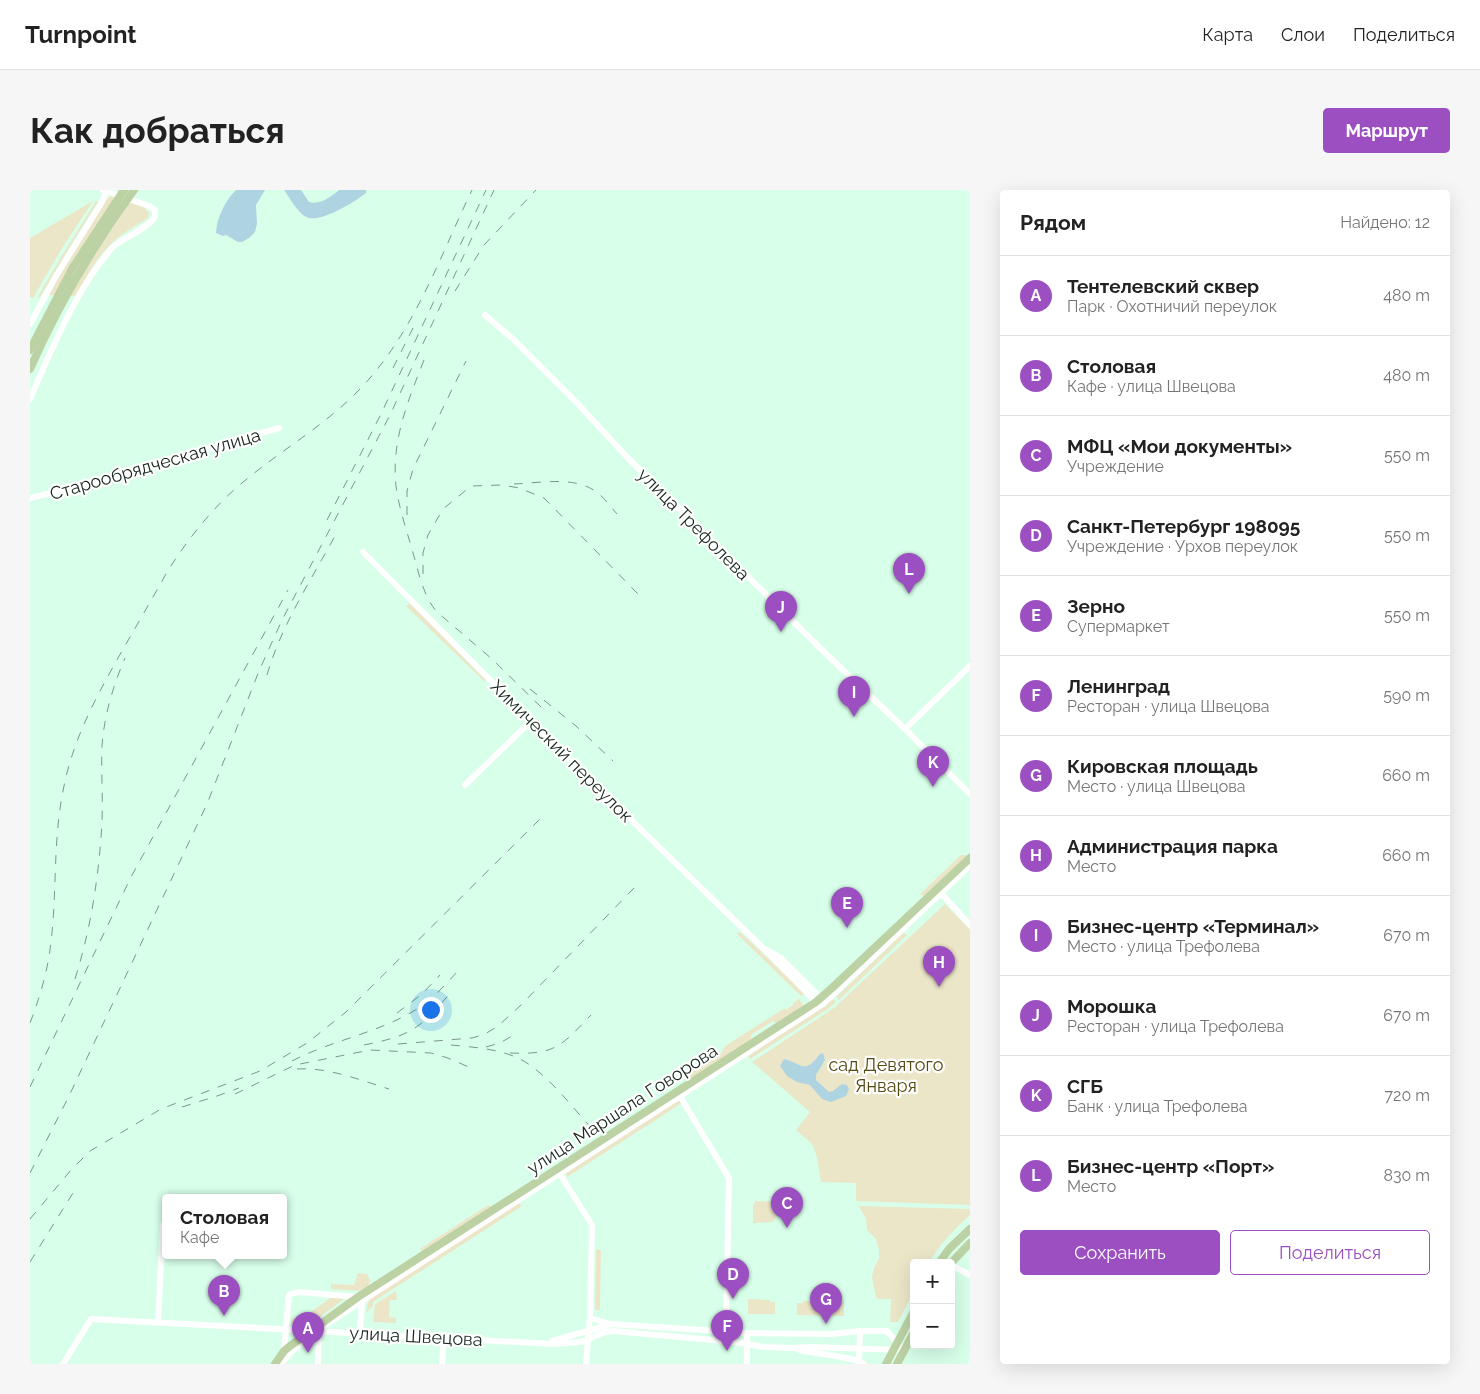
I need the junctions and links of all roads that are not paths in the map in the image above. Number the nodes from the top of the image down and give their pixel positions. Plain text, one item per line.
1 (105, 190) edge
2 (124, 190) edge
3 (134, 190) edge
4 (60, 298) junction
5 (486, 315) dead end
6 (30, 324) edge
7 (30, 350) edge
8 (30, 369) edge
9 (30, 399) edge
10 (279, 428) dead end
11 (30, 498) edge
12 (363, 552) dead end
13 (970, 666) edge
14 (531, 721) junction
15 (905, 729) junction
16 (465, 785) dead end
17 (970, 794) edge
18 (970, 858) edge
19 (970, 866) edge
20 (939, 891) junction
21 (970, 925) edge
22 (820, 1001) junction
23 (679, 1094) junction
24 (558, 1172) junction
25 (970, 1229) edge
26 (970, 1243) edge
27 (163, 1259) edge
28 (942, 1259) edge
29 (955, 1260) edge
30 (955, 1266) edge
31 (970, 1275) edge
32 (360, 1299) junction
33 (590, 1318) junction
34 (910, 1318) edge
35 (163, 1322) junction
36 (612, 1324) junction
37 (285, 1329) junction
38 (590, 1329) junction
39 (310, 1331) junction
40 (319, 1331) junction
41 (726, 1331) junction
42 (860, 1331) junction
43 (360, 1333) junction
44 (747, 1333) junction
45 (444, 1337) junction
46 (910, 1339) edge
47 (589, 1340) junction
48 (543, 1342) junction
49 (747, 1344) junction
50 (895, 1346) junction
51 (793, 1348) junction
52 (859, 1348) junction
53 (904, 1350) junction
54 (284, 1351) junction
55 (861, 1362) edge
56 (63, 1364) edge
57 (275, 1364) edge
58 (281, 1364) edge
59 (318, 1364) edge
60 (442, 1364) edge
61 (586, 1364) edge
62 (748, 1364) edge
63 (886, 1364) edge
64 (897, 1364) edge

1 - 6 street
1 - 9 street
2 - 4 main road
3 - 4 main road
4 - 7 main road
4 - 8 main road
5 - 15 street, улица Трефолева
10 - 11 street, Старообрядческая улица
12 - 14 street, Химический переулок
13 - 15 street
14 - 16 street
14 - 22 street, Химический переулок
15 - 17 street, улица Трефолева
18 - 20 main road, улица Маршала Говорова
19 - 20 street, улица Маршала Говорова
20 - 21 street
20 - 22 main road, улица Маршала Говорова
22 - 23 main road, улица Маршала Говорова
23 - 24 main road, улица Маршала Говорова
23 - 41 street
24 - 32 main road, улица Маршала Говорова
24 - 33 street
25 - 28 main road
26 - 29 main road
27 - 35 street
30 - 31 street
32 - 37 street
32 - 39 main road, улица Маршала Говорова
32 - 40 street, улица Маршала Говорова
32 - 43 street
33 - 36 street
33 - 38 street
34 - 50 main road
35 - 37 street, улица Швецова
35 - 56 street, улица Швецова
36 - 38 street, улица Швецова
36 - 41 street, улица Швецова
37 - 39 street, улица Швецова
37 - 54 street
38 - 47 street
38 - 48 street, улица Швецова
39 - 40 street, улица Швецова
39 - 54 main road, улица Маршала Говорова
40 - 43 street, улица Швецова
40 - 58 street, улица Маршала Говорова
40 - 59 street
41 - 44 street, улица Швецова
42 - 44 street, улица Швецова
42 - 50 street, улица Швецова
42 - 52 street
43 - 45 street, улица Швецова
44 - 49 street
45 - 48 street, улица Швецова
45 - 60 street
46 - 53 main road
47 - 48 street, улица Швецова
47 - 49 street, улица Швецова
47 - 61 street
49 - 51 street, улица Швецова
49 - 62 street
50 - 52 street
50 - 53 street
50 - 63 main road
51 - 52 street
51 - 55 street
52 - 55 street
53 - 64 main road
54 - 57 main road, улица Маршала Говорова

